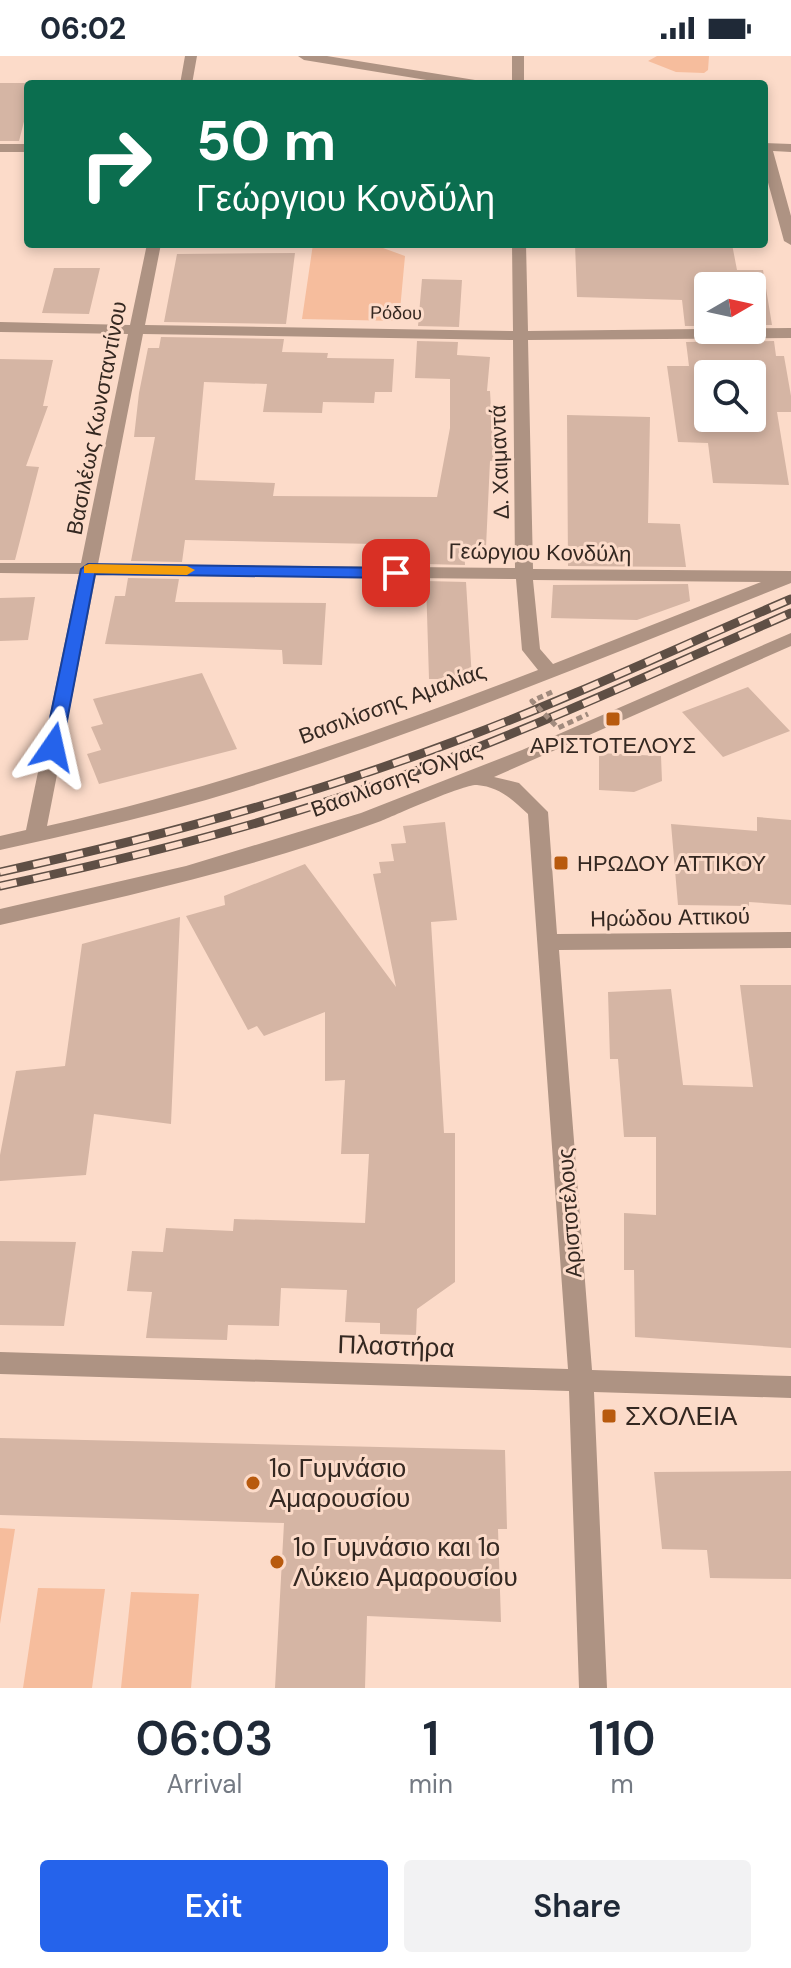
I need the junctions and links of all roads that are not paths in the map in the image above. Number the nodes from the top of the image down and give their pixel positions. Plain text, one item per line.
1 (191, 56) edge
2 (304, 56) edge
3 (518, 56) edge
4 (187, 80) edge
5 (451, 80) edge
6 (518, 80) edge
7 (768, 147) edge
8 (0, 148) edge
9 (24, 148) edge
10 (791, 148) edge
11 (768, 158) edge
12 (791, 241) edge
13 (153, 248) edge
14 (519, 248) edge
15 (0, 327) edge
16 (137, 328) junction
17 (791, 333) edge
18 (518, 336) junction
19 (0, 568) edge
20 (88, 569) junction
21 (524, 574) junction
22 (791, 577) edge
23 (791, 639) edge
24 (549, 671) junction
25 (475, 778) junction
26 (35, 836) junction
27 (0, 843) edge
28 (1, 920) edge
29 (791, 940) edge
30 (549, 942) junction
31 (0, 1363) edge
32 (581, 1382) junction
33 (791, 1387) edge
34 (593, 1688) edge

1 - 4 street
2 - 5 street
3 - 6 street
7 - 10 street
8 - 9 street
11 - 12 street
13 - 16 street, Βασιλέως Κωνσταντίνου
14 - 18 street, Δ. Χαιμαντά
15 - 16 street, Ρόδου
16 - 18 street, Ρόδου
16 - 20 street, Βασιλέως Κωνσταντίνου
17 - 18 street, Ρόδου
18 - 21 street, Δ. Χαιμαντά
19 - 20 street, Γεώργιου Κονδύλη
20 - 21 street, Γεώργιου Κονδύλη
20 - 26 street, Βασιλέως Κωνσταντίνου
21 - 22 street, Γεώργιου Κονδύλη
21 - 24 street, Δ. Χαιμαντά
22 - 24 street, Βασιλίσσης Αμαλίας
23 - 25 street, Βασιλίσσης Όλγας
24 - 26 street, Βασιλίσσης Αμαλίας
25 - 28 street, Βασιλίσσης Όλγας
25 - 30 street, Αριστοτέλους
26 - 27 street, Βασιλίσσης Αμαλίας
29 - 30 street, Ηρώδου Αττικού
30 - 32 street, Αριστοτέλους
31 - 32 street, Πλαστήρα
32 - 33 street, Πλαστήρα
32 - 34 street, Αριστοτέλους

